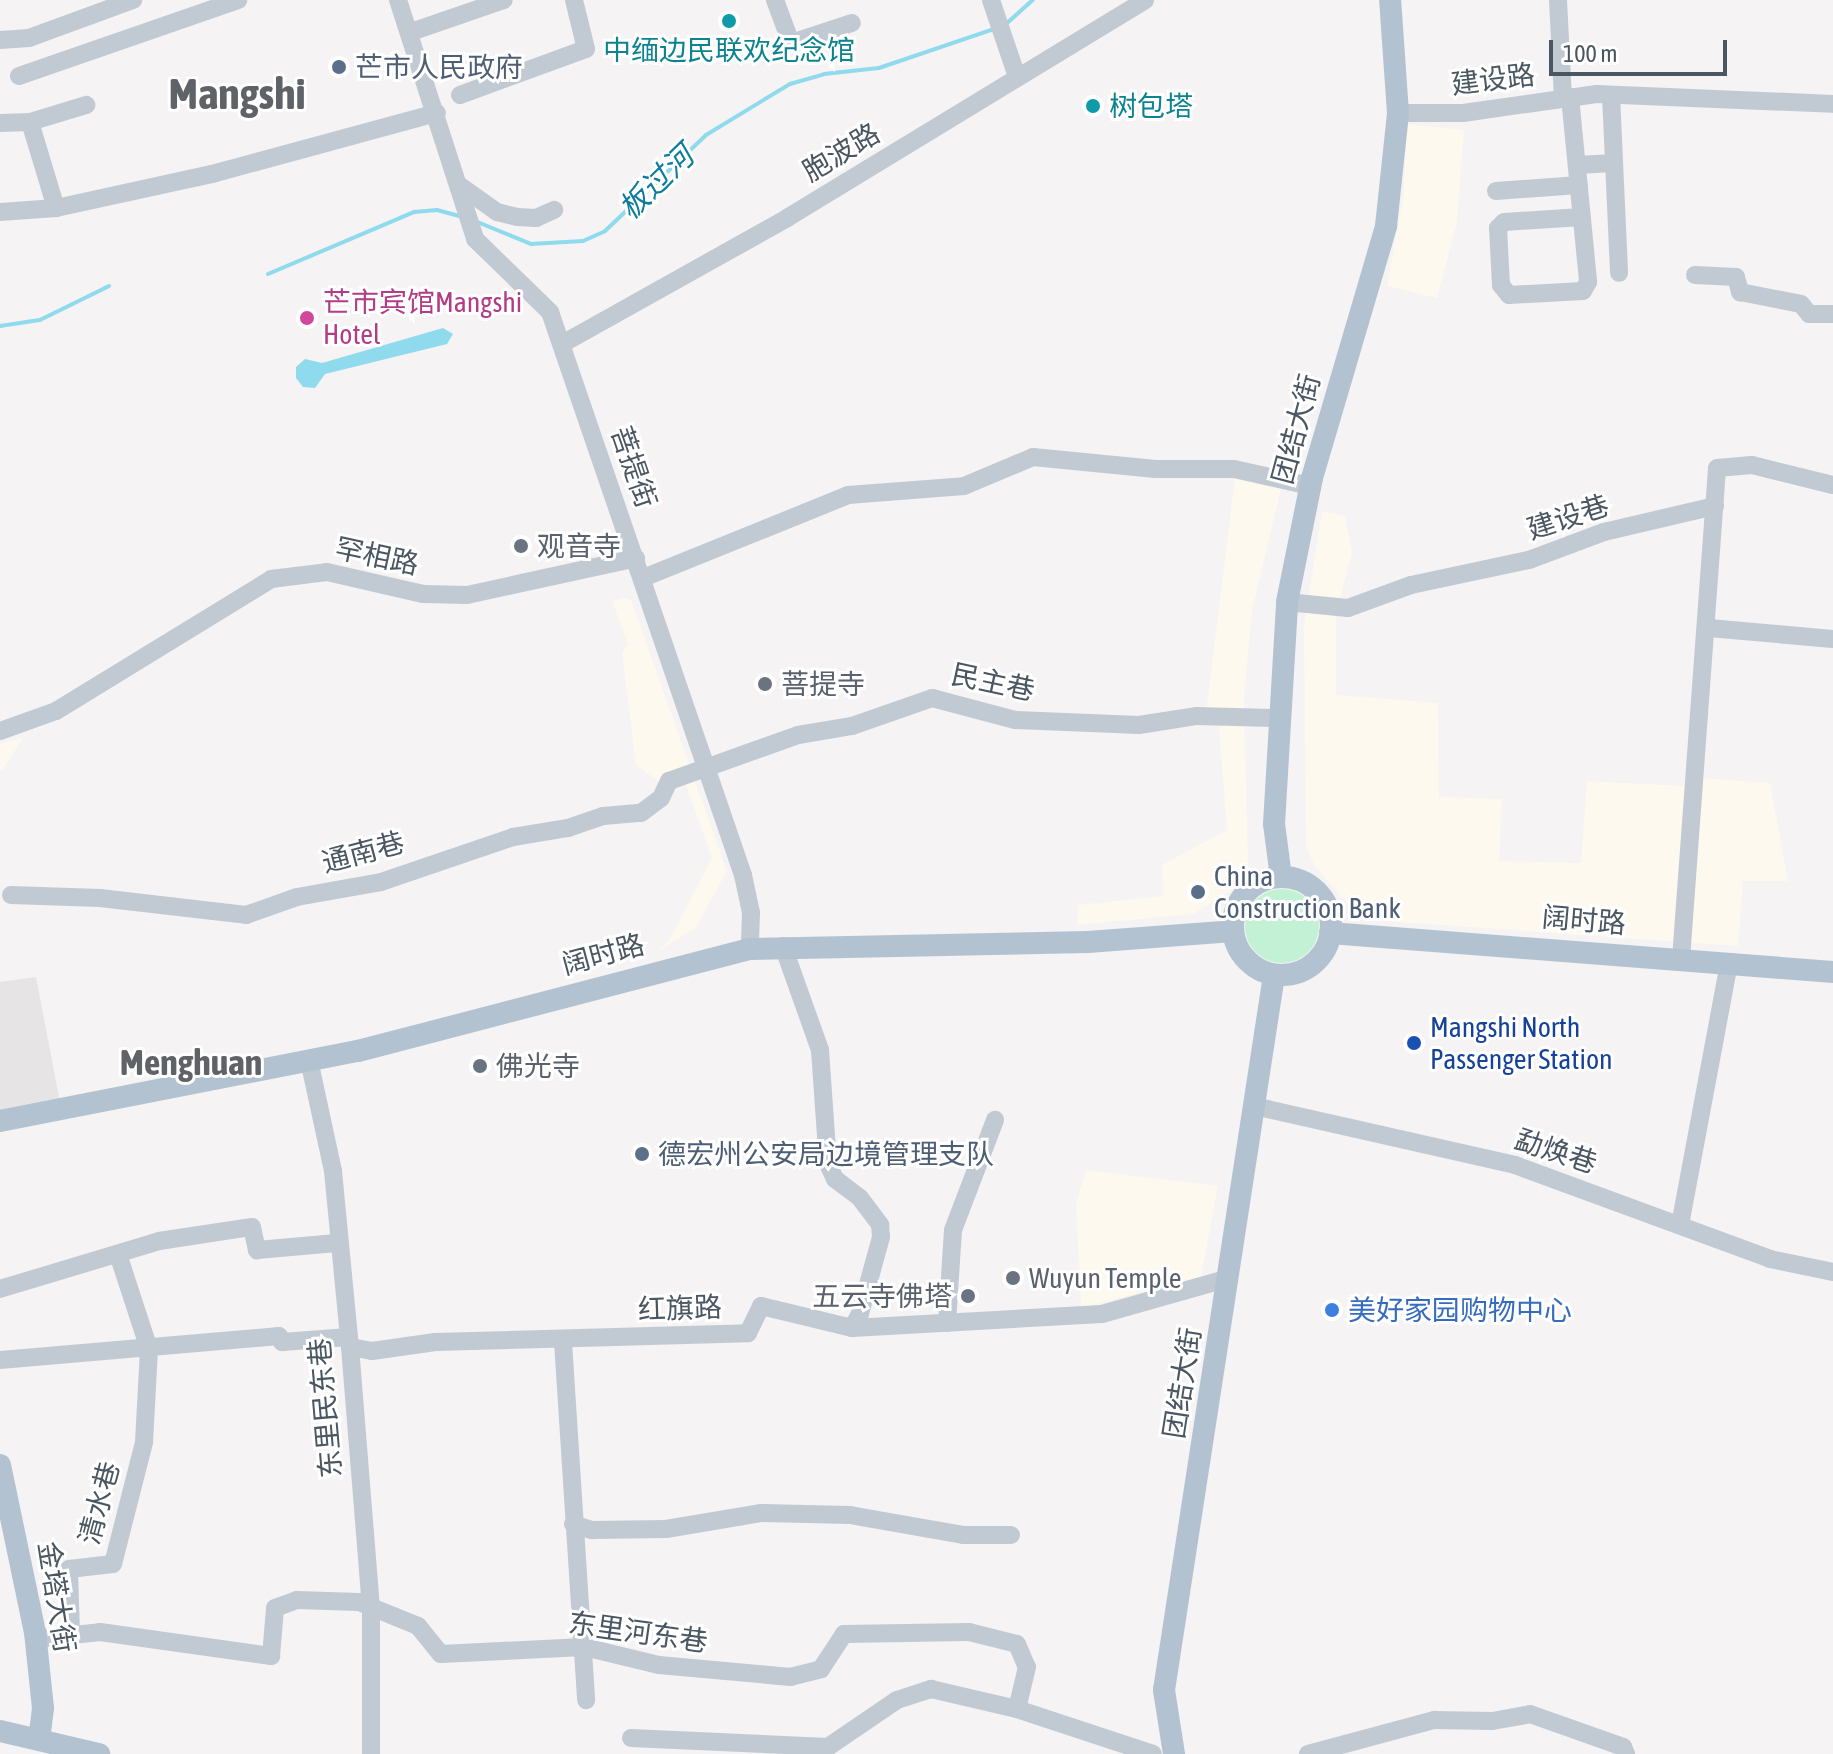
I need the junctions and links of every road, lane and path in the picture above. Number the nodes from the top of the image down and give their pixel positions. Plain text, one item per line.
1 (238, 0) edge
2 (398, 0) edge
3 (504, 0) edge
4 (574, 0) edge
5 (775, 0) edge
6 (1145, 0) edge
7 (1390, 0) edge
8 (1558, 0) edge
9 (127, 2) edge
10 (993, 7) edge
11 (852, 23) dead end
12 (411, 32) junction
13 (133, 38) junction
14 (0, 40) edge
15 (19, 76) dead end
16 (1017, 77) junction
17 (460, 95) dead end
18 (1611, 95) junction
19 (1566, 98) junction
20 (1833, 104) edge
21 (86, 105) dead end
22 (437, 113) junction
23 (1398, 113) junction
24 (30, 122) junction
25 (0, 123) edge
26 (1614, 163) junction
27 (1577, 165) junction
28 (1579, 185) junction
29 (1496, 191) dead end
30 (461, 192) junction
31 (56, 208) junction
32 (554, 210) dead end
33 (0, 212) edge
34 (1582, 221) junction
35 (1617, 223) junction
36 (1619, 273) dead end
37 (1695, 275) dead end
38 (1833, 314) edge
39 (562, 344) junction
40 (1833, 485) edge
41 (1310, 486) junction
42 (1715, 506) junction
43 (636, 558) junction
44 (643, 578) junction
45 (1287, 602) junction
46 (1709, 628) junction
47 (1833, 639) edge
48 (1276, 718) junction
49 (0, 731) edge
50 (709, 770) junction
51 (1281, 877) junction
52 (11, 895) dead end
53 (1233, 931) junction
54 (1330, 933) junction
55 (783, 946) junction
56 (750, 949) junction
57 (1681, 959) junction
58 (1729, 963) junction
59 (1833, 972) edge
60 (1274, 975) junction
61 (309, 1060) junction
62 (1254, 1106) junction
63 (995, 1120) dead end
64 (0, 1121) edge
65 (1680, 1225) junction
66 (337, 1243) junction
67 (119, 1257) junction
68 (1833, 1272) edge
69 (1229, 1278) junction
70 (0, 1289) edge
71 (947, 1323) junction
72 (852, 1328) junction
73 (349, 1342) junction
74 (563, 1342) junction
75 (149, 1349) junction
76 (0, 1360) edge
77 (0, 1465) edge
78 (0, 1518) edge
79 (573, 1524) junction
80 (1011, 1535) dead end
81 (371, 1607) junction
82 (71, 1634) junction
83 (36, 1639) junction
84 (584, 1647) junction
85 (586, 1700) dead end
86 (1017, 1709) junction
87 (0, 1731) edge
88 (631, 1738) dead end
89 (33, 1739) junction
90 (838, 1747) edge
91 (99, 1754) edge
92 (371, 1754) edge
93 (1153, 1754) edge
94 (1174, 1754) edge
95 (1308, 1754) edge
96 (1626, 1754) edge

1 - 13 street
2 - 12 street, 菩提街
3 - 12 street
4 - 17 street
5 - 11 street
6 - 16 street, 胞波路
7 - 23 main road, 团结大街
8 - 19 street
9 - 13 street
9 - 14 street
10 - 16 street
12 - 22 street, 菩提街
13 - 15 street
16 - 39 street, 胞波路
18 - 19 street, 建设路
18 - 20 street, 建设路
18 - 26 street
19 - 23 street, 建设路
19 - 27 street
21 - 24 street
22 - 30 street, 菩提街
22 - 31 street
23 - 41 main road, 团结大街
24 - 25 street
24 - 31 street
26 - 27 street
26 - 35 street
27 - 28 street
28 - 29 street
28 - 34 street
30 - 32 street
30 - 39 street, 菩提街
31 - 33 street
34 - 34 street
34 - 35 street
35 - 36 street
37 - 38 street
39 - 43 street, 菩提街
40 - 42 street
41 - 44 street
41 - 45 main road, 团结大街
42 - 45 street, 建设巷
42 - 46 street
43 - 44 street, 菩提街
43 - 49 street, 罕相路
44 - 50 street, 菩提街
45 - 48 main road, 团结大街
46 - 47 street
46 - 57 street
48 - 50 street, 民主巷
48 - 51 main road, 团结大街
50 - 52 street, 通南巷
50 - 56 street, 菩提街
51 - 53 main road
51 - 54 main road
53 - 55 main road, 阔时路
53 - 60 main road
54 - 57 main road, 阔时路
54 - 60 main road
55 - 56 main road, 阔时路
55 - 72 street
56 - 61 main road, 阔时路
57 - 58 main road, 阔时路
58 - 59 main road, 阔时路
58 - 65 street
60 - 62 main road, 团结大街
61 - 64 main road, 阔时路
61 - 66 street, 东里民东巷
62 - 65 street, 勐焕巷
62 - 69 main road, 团结大街
63 - 71 street
65 - 68 street, 勐焕巷
66 - 67 street
66 - 73 street, 东里民东巷
67 - 70 street
67 - 75 street, 清水巷
69 - 71 street, 红旗路
69 - 94 main road, 团结大街
71 - 72 street, 红旗路
72 - 74 street, 红旗路
73 - 74 street, 红旗路
73 - 75 street
73 - 81 street, 东里民东巷
74 - 79 street
75 - 76 street
75 - 82 street, 清水巷
77 - 83 main road, 金塔大街
78 - 89 main road, 金塔大街
79 - 80 street
79 - 84 street
81 - 82 street, 东里河东巷
81 - 84 street, 东里河东巷
81 - 92 street, 东里民东巷
82 - 83 street, 东里河东巷
83 - 89 main road, 金塔大街
84 - 85 street
84 - 86 street, 东里河东巷
86 - 90 street
86 - 93 street
87 - 89 main road
88 - 90 street
89 - 91 main road
95 - 96 street

